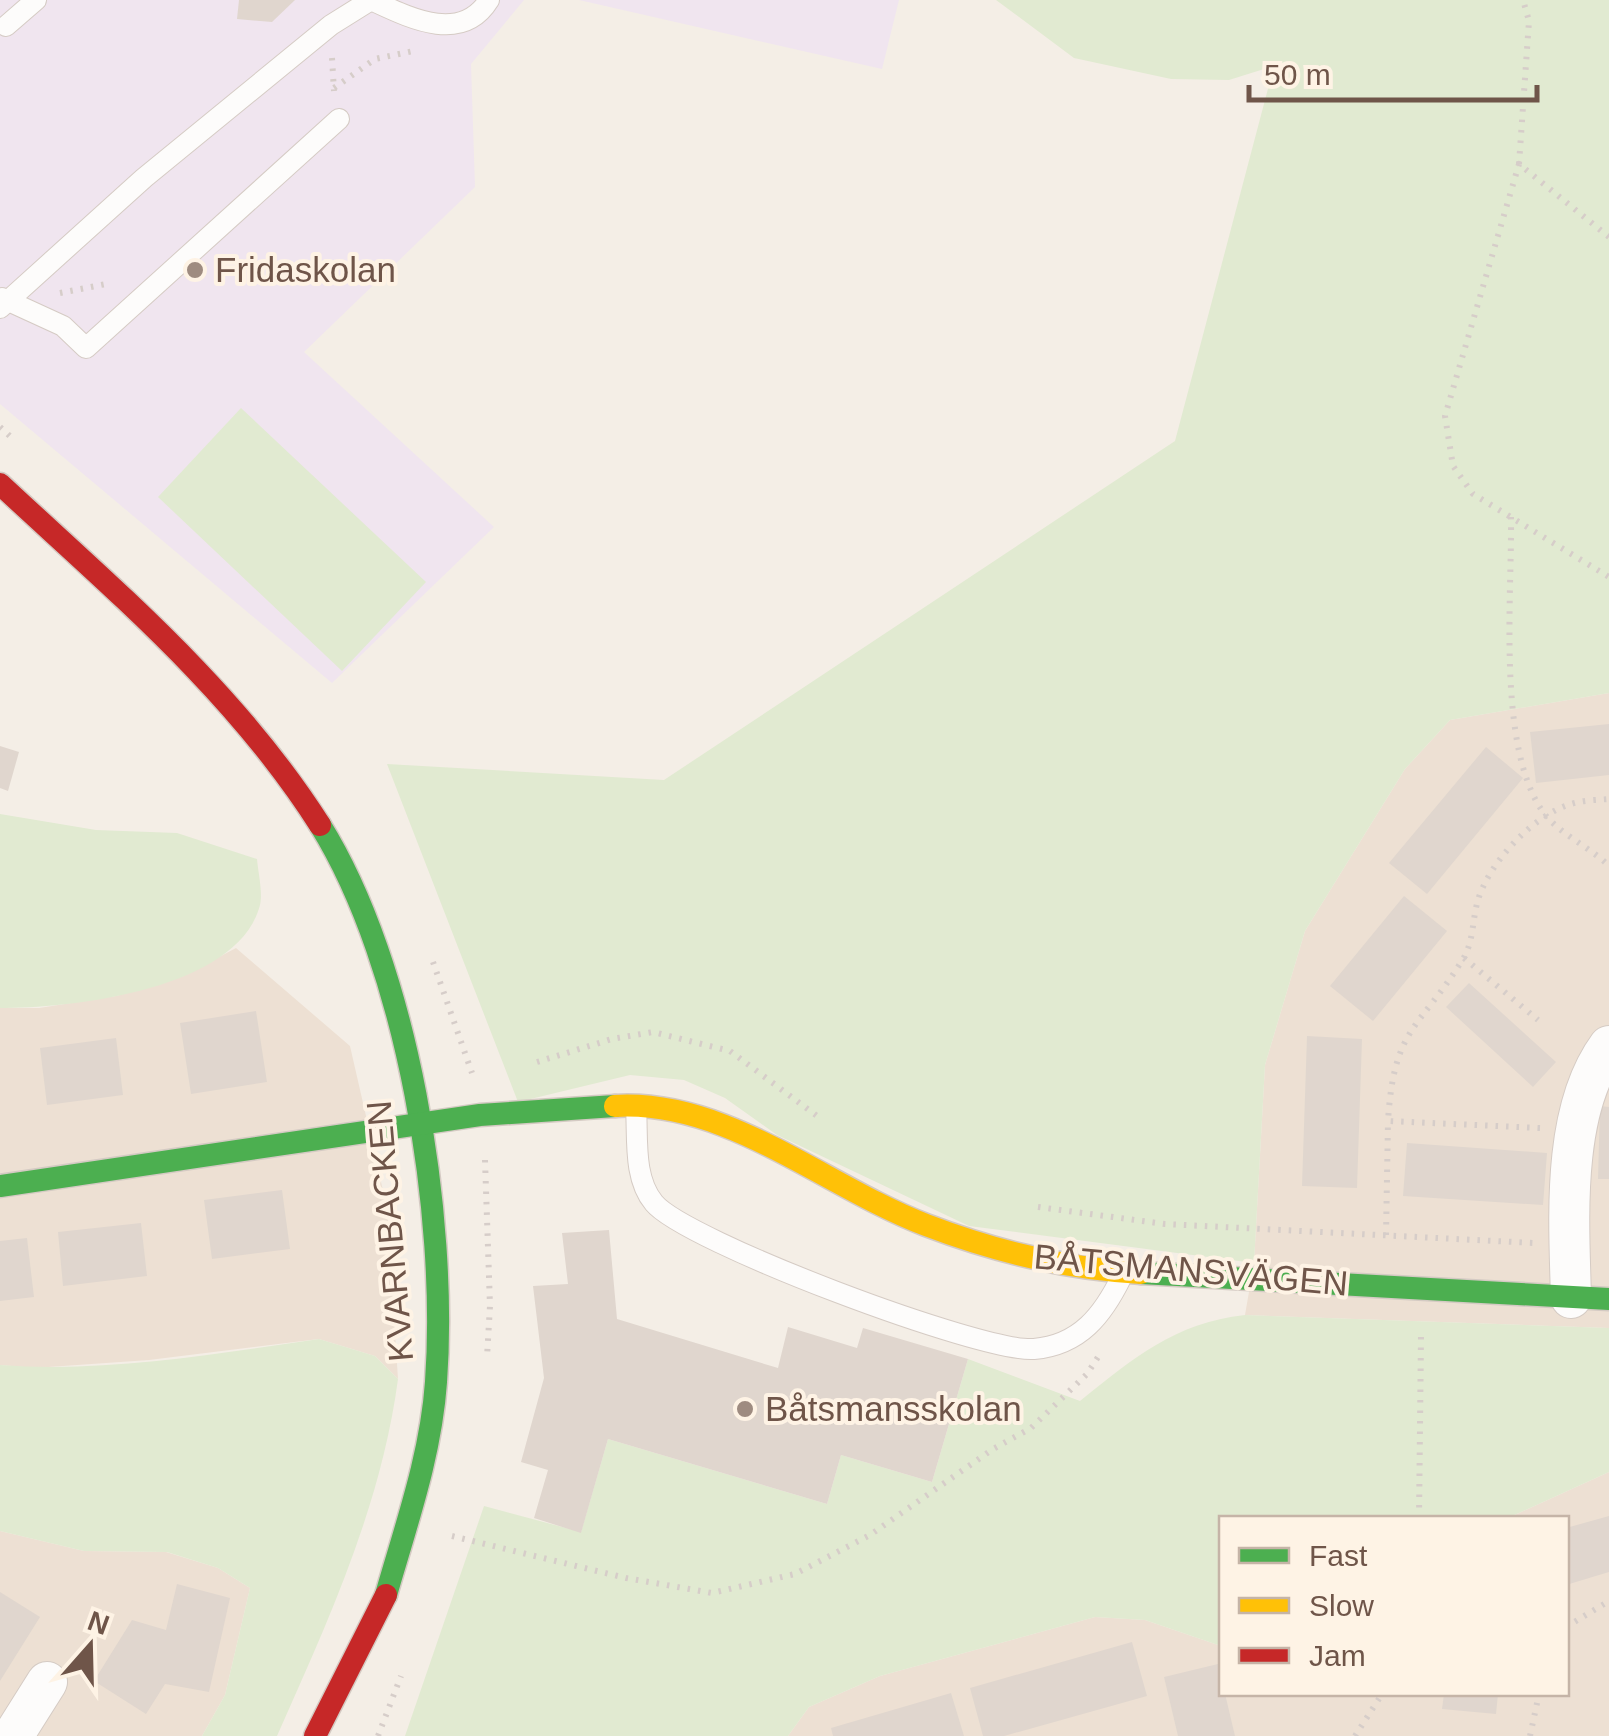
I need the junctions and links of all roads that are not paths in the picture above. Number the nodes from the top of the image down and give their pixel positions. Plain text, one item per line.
1 (36, 0) edge
2 (371, 0) edge
3 (489, 0) edge
4 (6, 26) dead end
5 (337, 110) road end
6 (3, 302) edge
7 (0, 484) edge
8 (1609, 1046) edge
9 (636, 1106) junction
10 (422, 1124) junction
11 (0, 1186) edge
12 (1124, 1272) junction
13 (1590, 1298) edge
14 (47, 1682) dead end
15 (13, 1736) edge
16 (315, 1736) edge

1 - 4 lane
2 - 3 lane
2 - 6 lane
5 - 6 lane
7 - 10 street, KVARNBACKEN
8 - 13 street, BÅTSMANSVÄGEN
9 - 10 street, BÅTSMANSVÄGEN
9 - 12 street, BÅTSMANSVÄGEN
9 - 12 lane
10 - 11 street, BÅTSMANSVÄGEN
10 - 16 street, KVARNBACKEN
12 - 13 street, BÅTSMANSVÄGEN
14 - 15 street

